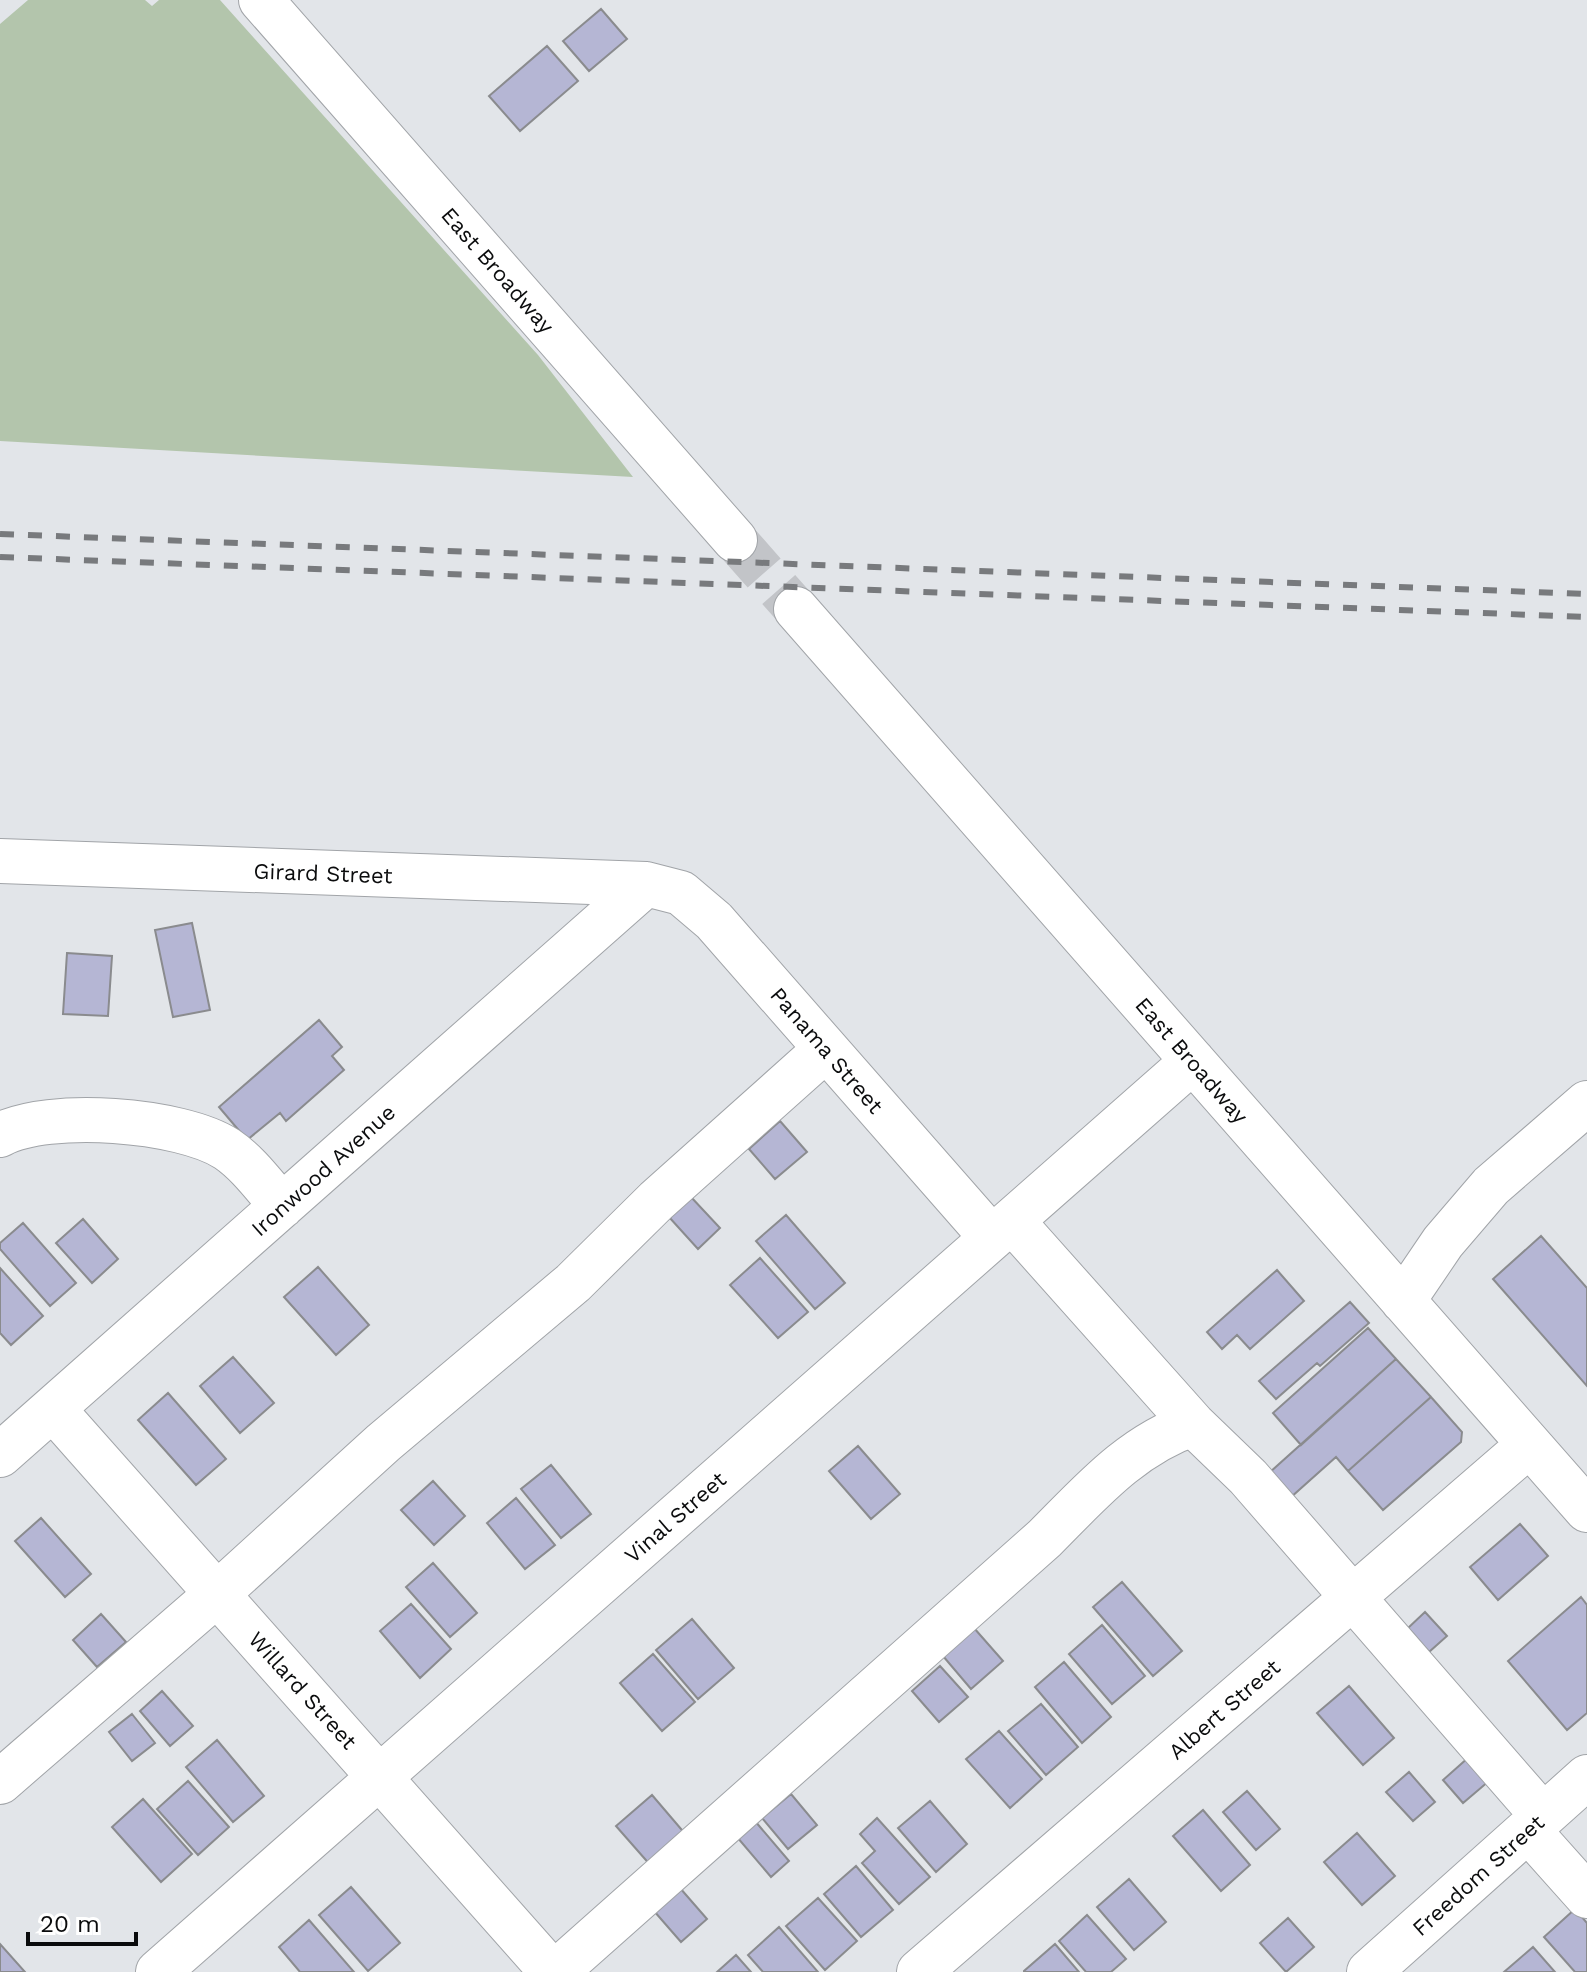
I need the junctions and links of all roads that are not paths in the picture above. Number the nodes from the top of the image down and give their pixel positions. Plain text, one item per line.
1 (264, 1) edge
2 (735, 540) tunnel mouth
3 (796, 609) tunnel mouth
4 (0, 861) edge
5 (646, 884) junction
6 (826, 1049) junction
7 (1193, 1061) junction
8 (1587, 1103) edge
9 (0, 1135) edge
10 (282, 1206) junction
11 (1002, 1230) junction
12 (1403, 1301) junction
13 (53, 1409) junction
14 (1193, 1424) junction
15 (1529, 1445) junction
16 (0, 1455) edge
17 (1587, 1510) edge
18 (217, 1594) junction
19 (1351, 1599) junction
20 (380, 1777) junction
21 (1587, 1777) edge
22 (0, 1782) edge
23 (1536, 1823) junction
24 (1587, 1896) edge
25 (158, 1972) edge
26 (554, 1972) edge
27 (919, 1972) edge
28 (1369, 1972) edge

1 - 2 street, East Broadway
3 - 7 street, East Broadway
4 - 5 street, Girard Street
5 - 6 street, Panama Street
5 - 10 street, Ironwood Avenue
6 - 11 street, Panama Street
6 - 18 street
7 - 11 street, Vinal Street
7 - 12 street, East Broadway
8 - 12 street
9 - 10 street
10 - 13 street, Ironwood Avenue
11 - 14 street, Panama Street
11 - 20 street, Vinal Street
12 - 15 street, East Broadway
13 - 16 street, Ironwood Avenue
13 - 18 street, Willard Street
14 - 19 street, Panama Street
14 - 26 street
15 - 17 street, East Broadway
15 - 19 street, Albert Street
18 - 20 street, Willard Street
18 - 22 street
19 - 23 street, Panama Street
19 - 27 street, Albert Street
20 - 25 street, Vinal Street
20 - 26 street, Willard Street
21 - 23 street, Freedom Street
23 - 24 street, Panama Street
23 - 28 street, Freedom Street

